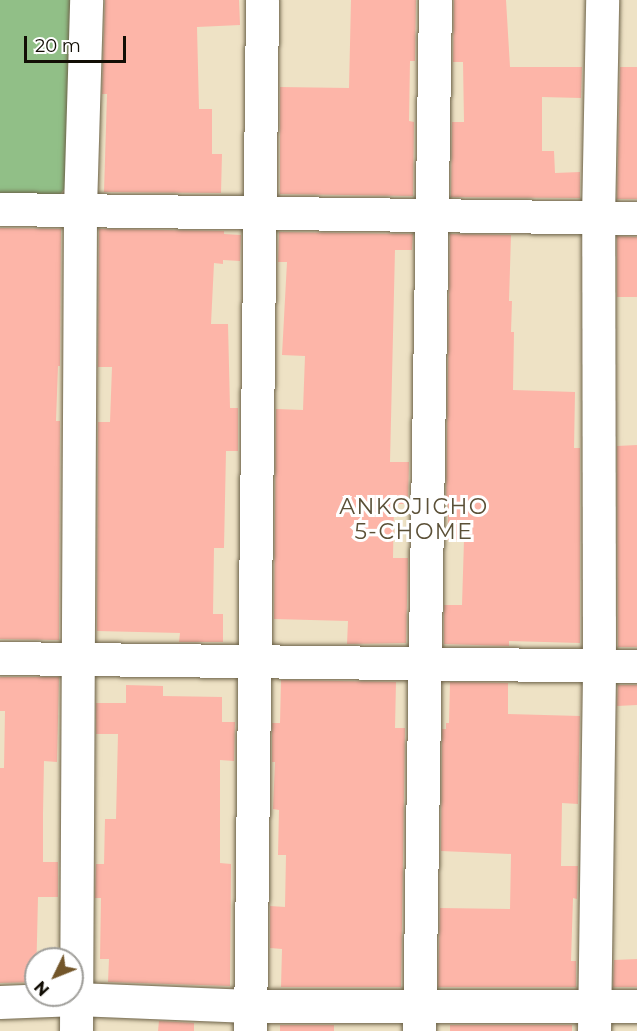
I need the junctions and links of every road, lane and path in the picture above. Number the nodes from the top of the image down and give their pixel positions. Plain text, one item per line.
1 (86, 0) edge
2 (262, 0) edge
3 (435, 0) edge
4 (602, 0) edge
5 (81, 208) junction
6 (0, 209) edge
7 (258, 212) junction
8 (431, 217) junction
9 (598, 218) junction
10 (637, 218) edge
11 (0, 658) edge
12 (77, 658) junction
13 (255, 661) junction
14 (426, 663) junction
15 (599, 666) junction
16 (637, 666) edge
17 (76, 947) edge
18 (84, 1000) edge
19 (24, 1001) edge
20 (0, 1002) edge
21 (637, 1006) edge
22 (76, 1007) edge
23 (250, 1018) edge
24 (419, 1018) edge
25 (594, 1018) edge
26 (76, 1031) edge

1 - 5 street
2 - 7 street
3 - 8 street
4 - 9 street
5 - 6 street
5 - 7 street
5 - 12 street
7 - 8 street
7 - 13 street
8 - 9 street
8 - 14 street
9 - 10 street
9 - 15 street
11 - 12 street
12 - 13 street
12 - 17 street
13 - 14 street
13 - 23 street
14 - 15 street
14 - 24 street
15 - 16 street
15 - 25 street
18 - 23 street
19 - 20 street
21 - 25 street
22 - 26 street
23 - 24 street
24 - 25 street

